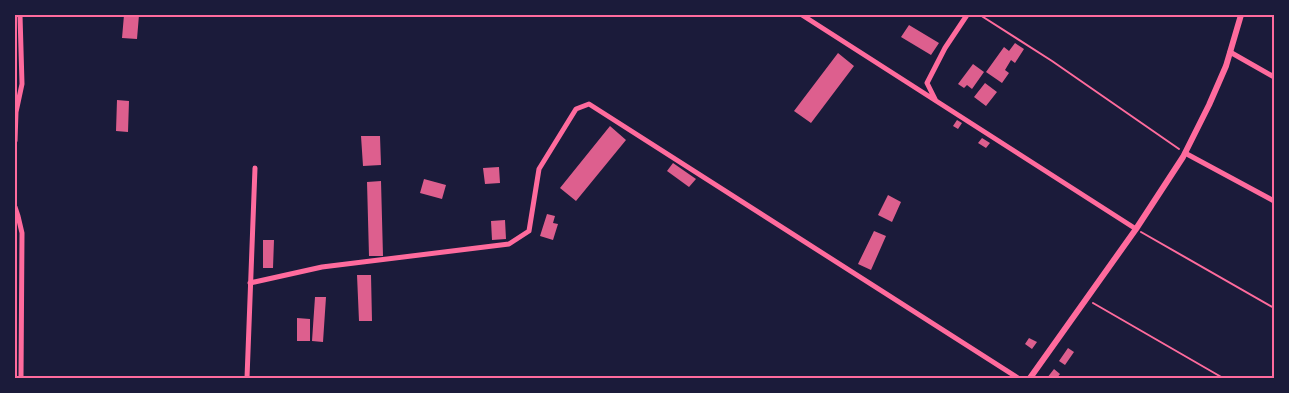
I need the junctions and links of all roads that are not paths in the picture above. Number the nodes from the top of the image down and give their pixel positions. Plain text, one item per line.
1 (20, 15) edge
2 (802, 15) edge
3 (967, 15) edge
4 (1241, 15) edge
5 (1230, 52) junction
6 (1274, 77) edge
7 (936, 101) junction
8 (15, 141) edge
9 (1185, 153) junction
10 (255, 168) dead end
11 (1274, 201) edge
12 (15, 207) edge
13 (1136, 229) junction
14 (250, 283) junction
15 (21, 378) edge
16 (247, 378) edge
17 (1018, 378) edge
18 (1030, 378) edge

1 - 8 street
2 - 7 street
3 - 7 street
4 - 5 street
5 - 6 street
5 - 9 street
7 - 13 street
9 - 11 street
9 - 13 street
10 - 14 street
12 - 15 street
13 - 18 street
14 - 16 street
14 - 17 street

